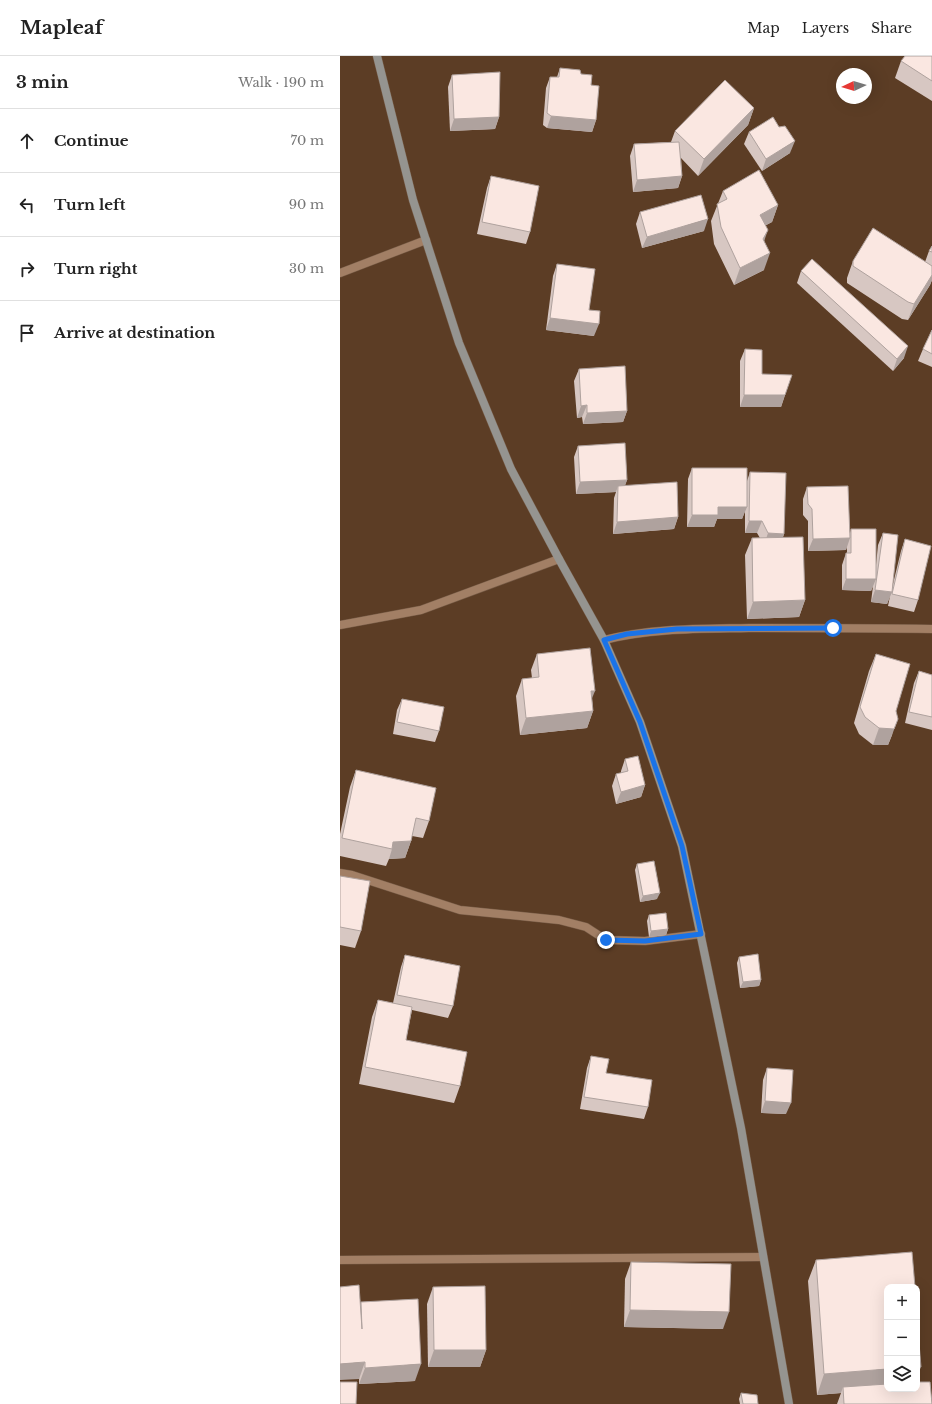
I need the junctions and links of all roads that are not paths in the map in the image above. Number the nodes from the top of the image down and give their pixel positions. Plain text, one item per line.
1 (377, 56) edge
2 (426, 240) junction
3 (340, 273) edge
4 (558, 559) junction
5 (340, 625) edge
6 (932, 629) edge
7 (604, 640) junction
8 (340, 873) edge
9 (701, 934) junction
10 (763, 1257) junction
11 (340, 1260) edge
12 (788, 1404) edge

1 - 2 street
2 - 3 street
2 - 4 street
4 - 5 street
4 - 7 street
6 - 7 street
7 - 9 street
8 - 9 street
9 - 10 street
10 - 11 street
10 - 12 street

